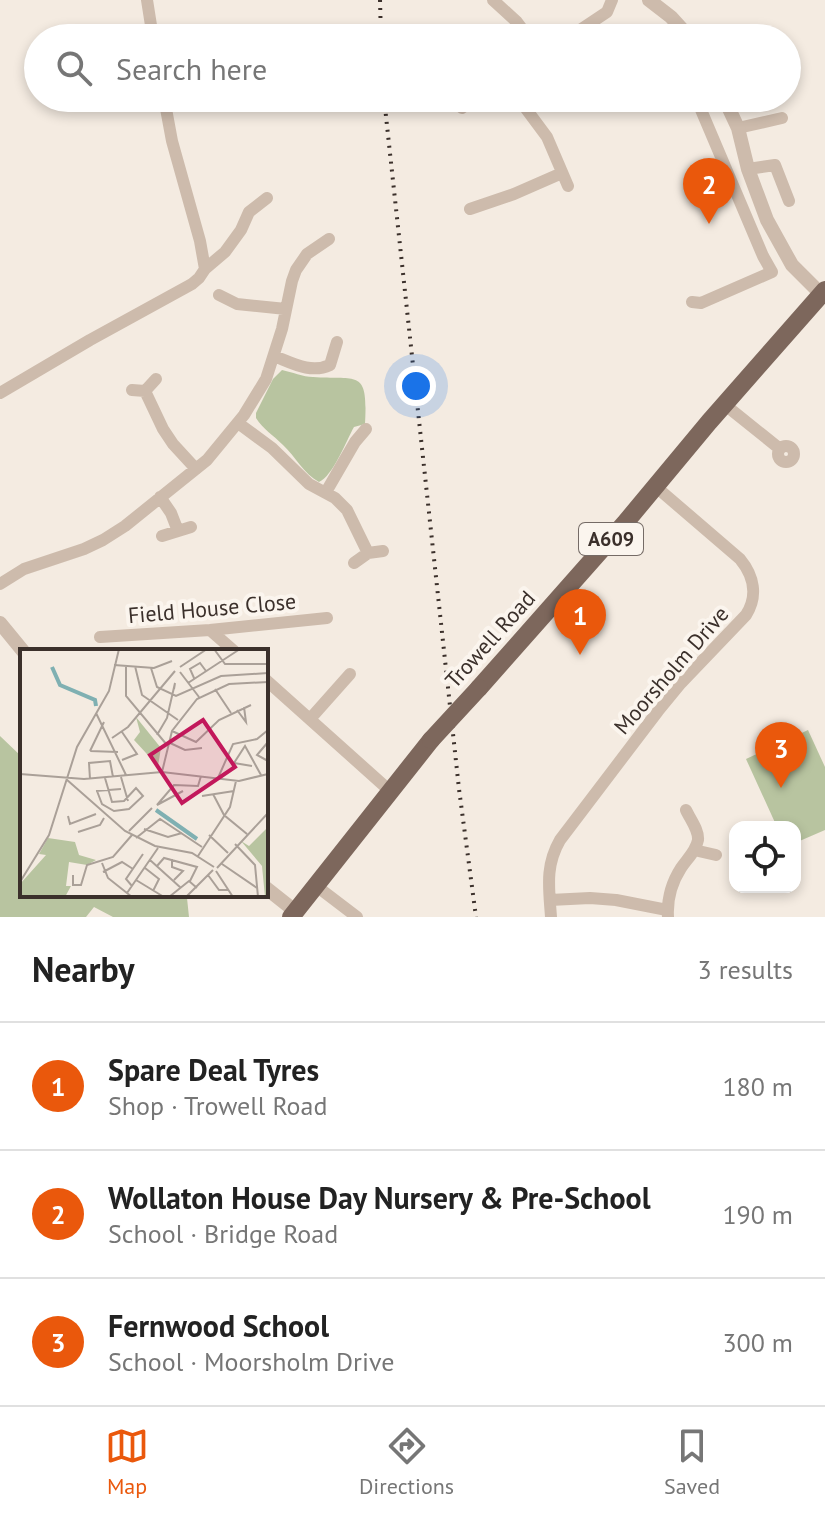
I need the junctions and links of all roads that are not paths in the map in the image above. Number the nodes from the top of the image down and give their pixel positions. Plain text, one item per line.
1 (147, 0) edge
2 (493, 0) edge
3 (612, 0) edge
4 (649, 0) edge
5 (151, 24) edge
6 (518, 24) edge
7 (589, 24) edge
8 (677, 24) edge
9 (167, 112) edge
10 (528, 112) edge
11 (702, 112) edge
12 (731, 112) edge
13 (782, 118) dead end
14 (738, 128) junction
15 (748, 169) junction
16 (562, 173) junction
17 (568, 186) dead end
18 (267, 198) dead end
19 (789, 201) dead end
20 (470, 209) dead end
21 (774, 235) junction
22 (329, 239) dead end
23 (757, 242) junction
24 (205, 269) junction
25 (823, 292) edge
26 (219, 295) dead end
27 (237, 304) junction
28 (695, 305) dead end
29 (286, 309) junction
30 (235, 318) dead end
31 (337, 342) dead end
32 (274, 356) junction
33 (330, 365) junction
34 (345, 369) dead end
35 (156, 379) dead end
36 (0, 393) edge
37 (724, 404) junction
38 (238, 423) junction
39 (366, 429) dead end
40 (780, 449) dead end
41 (348, 455) junction
42 (360, 462) dead end
43 (196, 469) junction
44 (655, 486) junction
45 (326, 492) junction
46 (160, 497) junction
47 (162, 536) dead end
48 (383, 551) dead end
49 (368, 553) junction
50 (354, 563) dead end
51 (0, 584) edge
52 (327, 618) dead end
53 (210, 630) junction
54 (3, 631) edge
55 (100, 637) dead end
56 (21, 649) edge
57 (232, 649) edge
58 (350, 674) dead end
59 (268, 682) edge
60 (310, 719) junction
61 (390, 791) junction
62 (686, 810) dead end
63 (694, 850) junction
64 (716, 855) dead end
65 (315, 885) junction
66 (268, 890) edge
67 (550, 900) junction
68 (668, 913) edge
69 (293, 914) edge
70 (357, 917) edge
71 (551, 917) edge

1 - 5 street
2 - 6 street
3 - 7 street
4 - 8 street
9 - 24 street
10 - 16 street
11 - 23 street
12 - 14 street
13 - 14 street
14 - 15 street
15 - 19 street
15 - 21 street
16 - 17 street
16 - 20 street
18 - 24 street
21 - 23 street
21 - 25 street
22 - 29 street
23 - 28 street
24 - 36 street
25 - 37 main road, Trowell Road / A609
26 - 27 street
27 - 29 street
27 - 30 street
29 - 32 street
31 - 33 street
32 - 33 street
32 - 38 street
33 - 34 street
35 - 43 street
37 - 40 street
37 - 44 main road, Trowell Road / A609
38 - 43 street
38 - 45 street
39 - 41 street
41 - 42 street
41 - 45 street
43 - 46 street
44 - 61 main road, Trowell Road / A609, bridge
44 - 67 street, Moorsholm Drive
45 - 49 street
46 - 47 street
46 - 51 street
48 - 49 street
49 - 50 street
52 - 53 street, Field House Close
53 - 55 street, Field House Close
53 - 57 street
54 - 56 street
58 - 60 street
59 - 60 street
60 - 61 street
61 - 65 main road, Trowell Road / A609
62 - 63 street
63 - 64 street
63 - 68 street
65 - 69 main road, Trowell Road / A609
65 - 70 street
66 - 69 street
67 - 68 street
67 - 71 street, Moorsholm Drive

